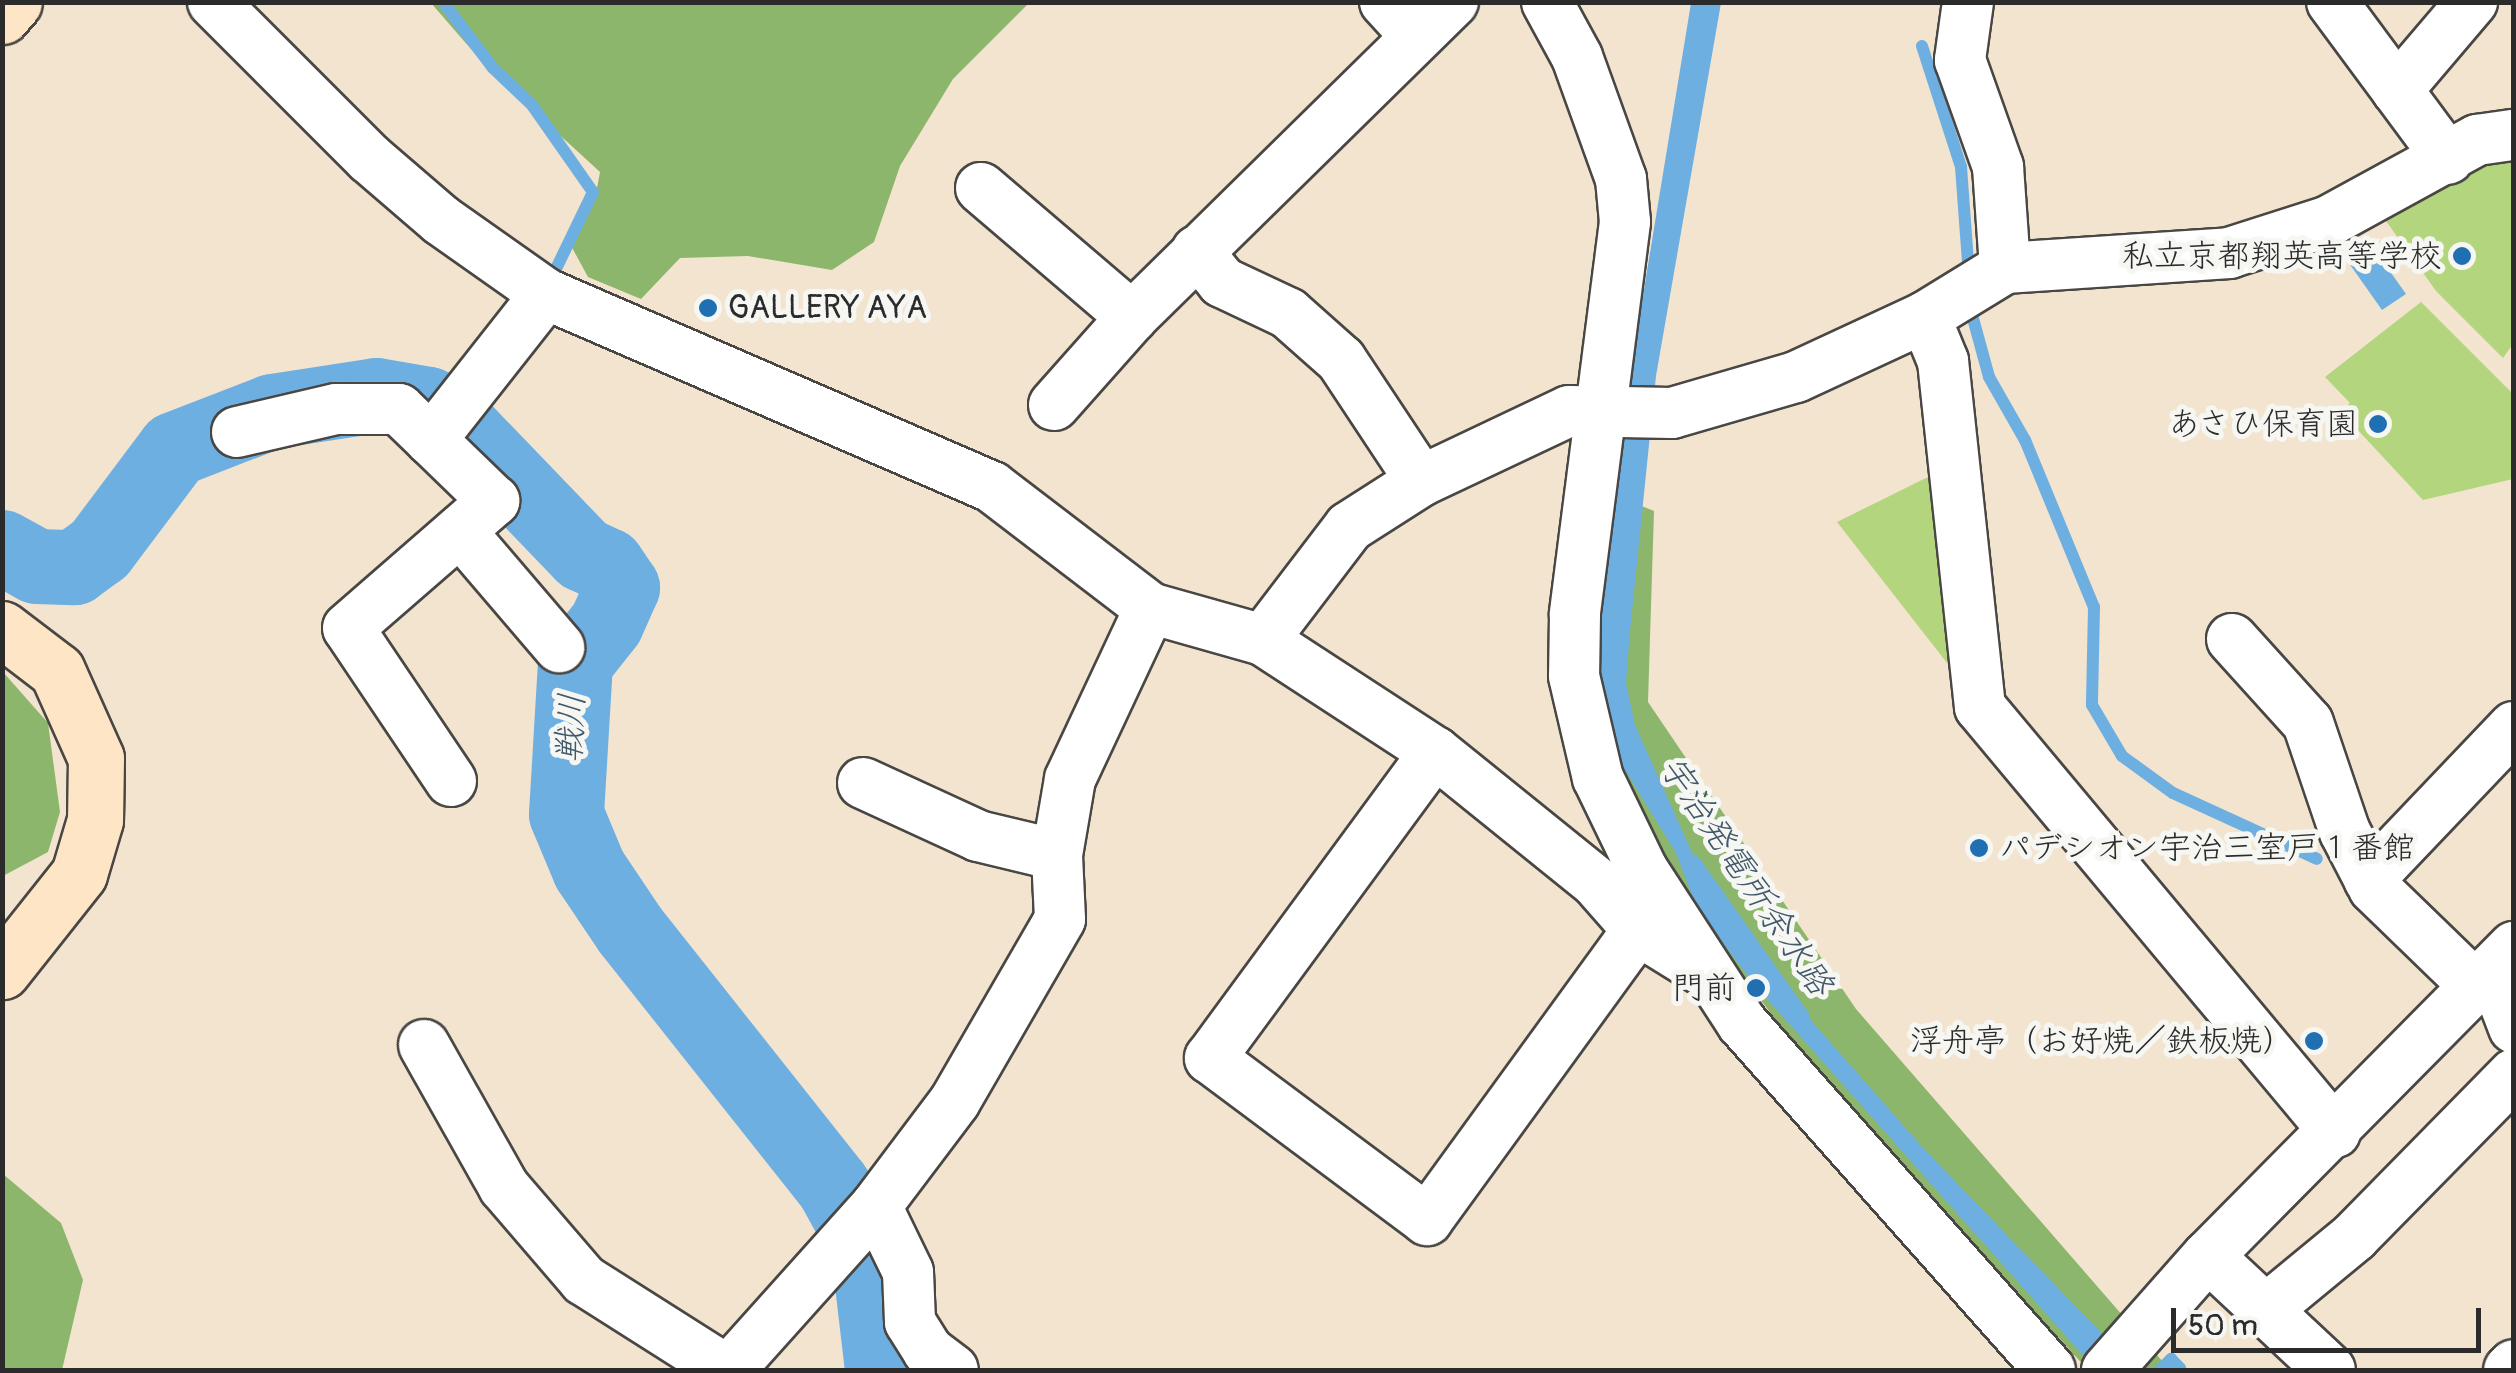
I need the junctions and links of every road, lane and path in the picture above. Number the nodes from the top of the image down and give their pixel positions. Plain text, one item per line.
1 (14, 2) edge
2 (213, 2) edge
3 (1453, 2) edge
4 (1547, 2) edge
5 (1968, 2) edge
6 (2332, 2) edge
7 (2472, 2) edge
8 (2, 16) edge
9 (1401, 19) edge
10 (2397, 90) junction
11 (2514, 134) edge
12 (2448, 159) junction
13 (981, 188) dead end
14 (1197, 251) junction
15 (2005, 268) junction
16 (546, 294) junction
17 (1132, 317) junction
18 (1926, 318) junction
19 (1054, 404) dead end
20 (1606, 410) junction
21 (442, 425) junction
22 (237, 432) dead end
23 (1421, 481) junction
24 (460, 531) junction
25 (1150, 608) junction
26 (2, 629) edge
27 (1263, 640) junction
28 (2232, 640) dead end
29 (559, 647) dead end
30 (2514, 727) edge
31 (1435, 752) junction
32 (451, 781) dead end
33 (863, 784) dead end
34 (1056, 854) junction
35 (2369, 879) junction
36 (1638, 930) junction
37 (2494, 968) edge
38 (2, 971) edge
39 (1704, 971) junction
40 (2514, 1028) edge
41 (424, 1045) dead end
42 (2514, 1074) edge
43 (2335, 1132) junction
44 (861, 1220) junction
45 (2208, 1256) junction
46 (2268, 1308) junction
47 (728, 1370) edge
48 (953, 1370) edge
49 (2050, 1370) edge
50 (2107, 1370) edge
51 (2330, 1370) edge

1 - 8 street
2 - 16 street
3 - 9 street
4 - 20 street
5 - 15 street
6 - 10 street
7 - 10 street
9 - 14 street
10 - 12 street
11 - 12 street
12 - 15 street
13 - 17 street
14 - 17 street
14 - 23 street
15 - 18 street
16 - 21 street
16 - 25 street
17 - 19 street
18 - 20 street
18 - 43 street
20 - 23 street
20 - 39 street
21 - 22 street
21 - 24 street
23 - 27 street
24 - 29 street
24 - 32 street
25 - 27 street
25 - 34 street
26 - 38 street
27 - 31 street
28 - 35 street
30 - 35 street
31 - 36 street
31 - 36 street
33 - 34 street
34 - 44 street
35 - 37 street
36 - 39 street
37 - 40 street
37 - 43 street
39 - 49 street
41 - 47 street
42 - 46 street
43 - 45 street
44 - 47 street
44 - 48 street
45 - 46 street
45 - 50 street
46 - 51 street

